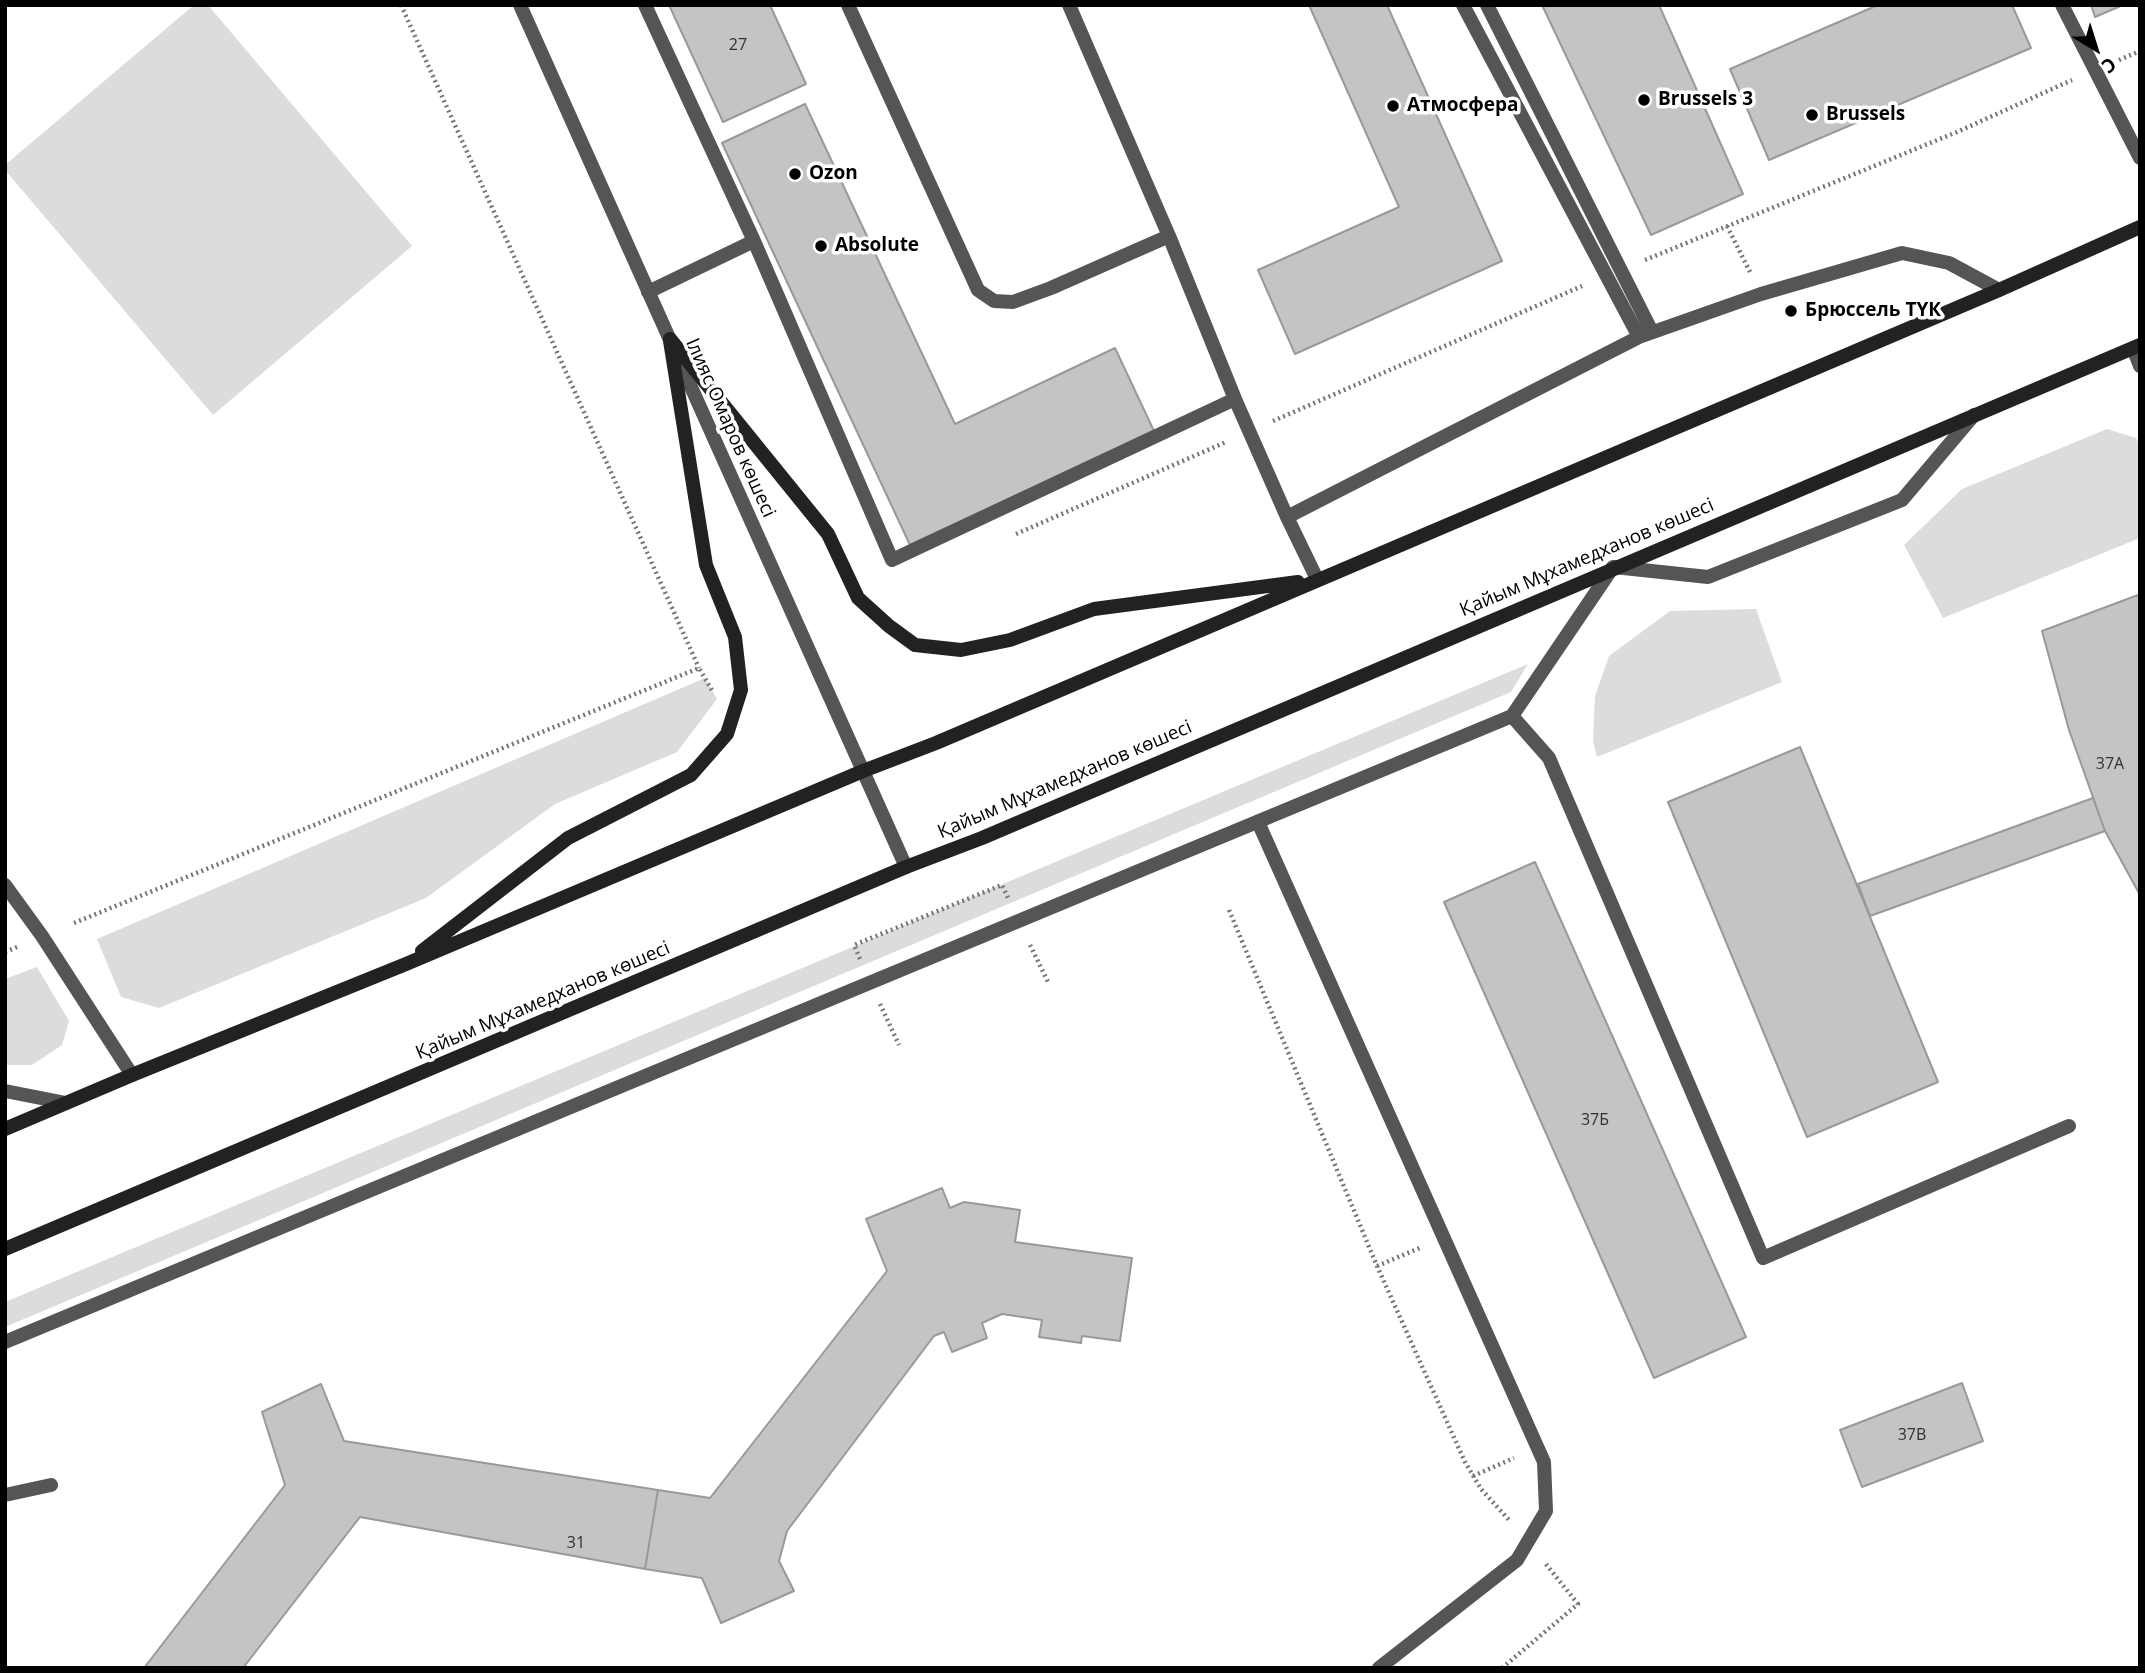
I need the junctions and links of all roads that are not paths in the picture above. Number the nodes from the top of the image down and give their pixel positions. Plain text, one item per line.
1 (520, 5) edge
2 (645, 5) edge
3 (848, 5) edge
4 (1069, 5) edge
5 (1462, 5) edge
6 (1487, 5) edge
7 (2063, 5) edge
8 (2140, 158) edge
9 (2140, 227) edge
10 (1169, 236) junction
11 (754, 241) junction
12 (1999, 290) junction
13 (648, 292) junction
14 (1646, 335) junction
15 (670, 340) junction
16 (2137, 346) edge
17 (2140, 366) edge
18 (1235, 399) junction
19 (1974, 415) junction
20 (1287, 517) junction
21 (1613, 567) junction
22 (1317, 579) junction
23 (1512, 716) junction
24 (863, 771) junction
25 (1258, 822) junction
26 (906, 867) junction
27 (5, 885) edge
28 (406, 964) junction
29 (132, 1075) junction
30 (5, 1090) edge
31 (66, 1103) junction
32 (2069, 1126) dead end
33 (5, 1129) edge
34 (5, 1249) edge
35 (5, 1342) edge
36 (51, 1485) dead end
37 (5, 1495) edge
38 (1379, 1668) edge

1 - 13 street, Ілияс Омаров көшесі
2 - 11 street
3 - 10 street
4 - 10 street
5 - 14 street
6 - 14 street
7 - 8 street
9 - 12 main road
10 - 18 street
11 - 13 street
11 - 18 street
12 - 14 street
12 - 22 main road
13 - 15 street, Ілияс Омаров көшесі
14 - 20 street
15 - 22 main road
15 - 24 street, Ілияс Омаров көшесі
15 - 28 main road
16 - 17 street
16 - 19 main road, Қайым Мұхамедханов көшесі
18 - 20 street
19 - 21 main road, Қайым Мұхамедханов көшесі
19 - 21 street
20 - 22 street
21 - 23 street
21 - 26 main road, Қайым Мұхамедханов көшесі
22 - 24 main road
23 - 25 street
23 - 32 street
24 - 26 street, Ілияс Омаров көшесі
24 - 28 main road
25 - 35 street
25 - 38 street
26 - 34 main road, Қайым Мұхамедханов көшесі
27 - 29 street
28 - 29 main road
29 - 31 main road
30 - 31 street
31 - 33 main road
36 - 37 street

